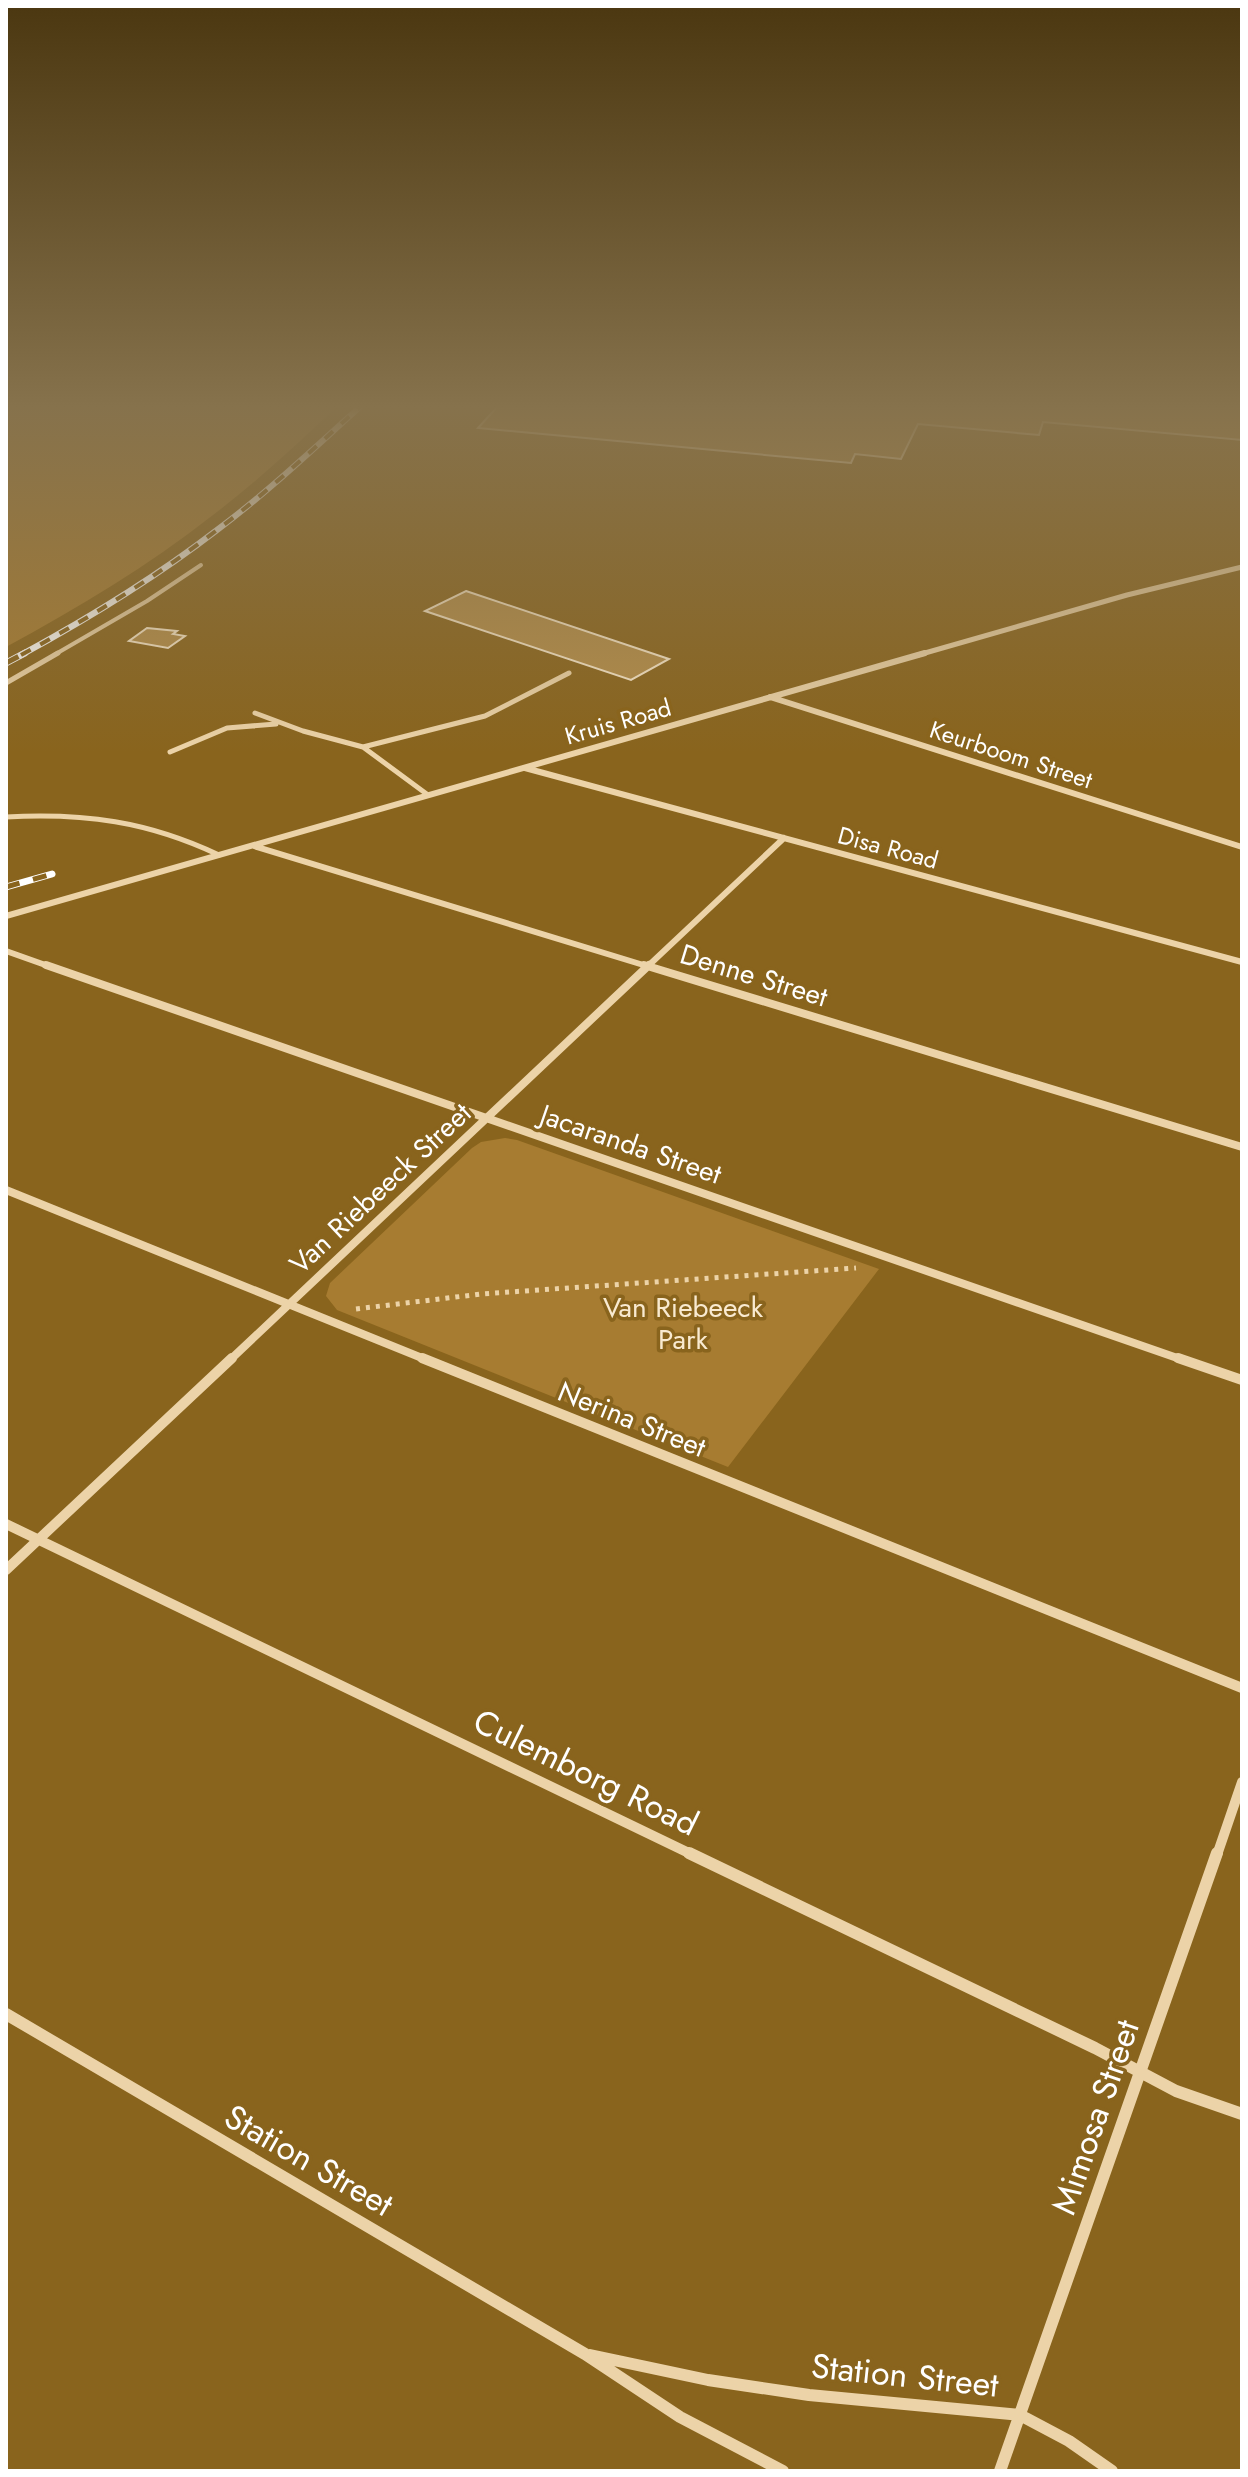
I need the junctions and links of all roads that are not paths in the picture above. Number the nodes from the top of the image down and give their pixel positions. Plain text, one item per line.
1 (201, 565) dead end
2 (1242, 567) edge
3 (569, 673) dead end
4 (6, 683) edge
5 (769, 697) junction
6 (255, 713) dead end
7 (280, 724) junction
8 (363, 747) junction
9 (170, 752) dead end
10 (524, 768) junction
11 (428, 795) junction
12 (6, 817) edge
13 (784, 838) junction
14 (253, 845) junction
15 (1242, 847) edge
16 (219, 855) junction
17 (6, 916) edge
18 (6, 951) edge
19 (1242, 962) edge
20 (648, 966) junction
21 (488, 1117) junction
22 (1242, 1147) edge
23 (6, 1190) edge
24 (289, 1304) junction
25 (1242, 1380) edge
26 (6, 1524) edge
27 (39, 1539) junction
28 (6, 1570) edge
29 (1242, 1688) edge
30 (1242, 1782) edge
31 (6, 2014) edge
32 (1141, 2072) junction
33 (1242, 2114) edge
34 (585, 2354) junction
35 (1020, 2415) junction
36 (783, 2471) edge
37 (1000, 2471) edge
38 (1112, 2471) edge

1 - 4 lane
2 - 5 street, Kruis Road
3 - 8 lane
5 - 10 street, Kruis Road
5 - 15 street, Keurboom Street
6 - 7 lane
7 - 8 lane
7 - 9 lane
8 - 11 lane
10 - 11 street, Kruis Road
10 - 13 street, Disa Road
11 - 14 street, Kruis Road
12 - 16 lane
13 - 19 street, Disa Road
13 - 20 street, Van Riebeeck Street
14 - 16 street, Kruis Road
14 - 20 street, Denne Street
16 - 17 street, Kruis Road
18 - 21 street, Jacaranda Street
20 - 21 street, Van Riebeeck Street
20 - 22 street, Denne Street
21 - 24 street, Van Riebeeck Street
21 - 25 street, Jacaranda Street
23 - 24 street, Nerina Street
24 - 27 street, Van Riebeeck Street
24 - 29 street, Nerina Street
26 - 27 street, Culemborg Road
27 - 28 street, Van Riebeeck Street
27 - 32 street, Culemborg Road
30 - 32 street, Mimosa Street
31 - 34 street, Station Street
32 - 33 street, Culemborg Road
32 - 35 street, Mimosa Street
34 - 35 street, Station Street
34 - 36 street, Station Street
35 - 37 street, Mimosa Street
35 - 38 street, Station Street

